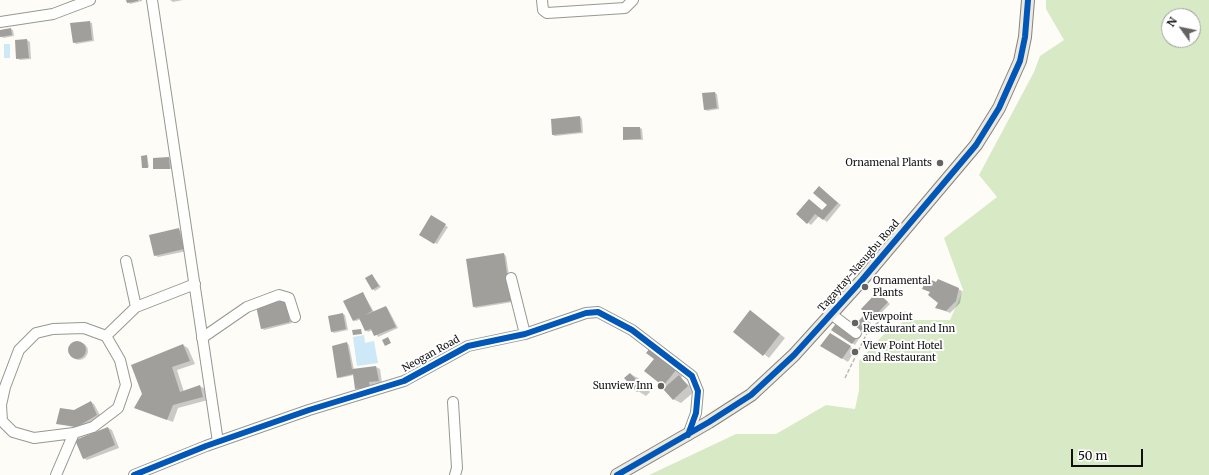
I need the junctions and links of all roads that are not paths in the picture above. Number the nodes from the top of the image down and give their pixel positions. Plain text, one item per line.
1 (90, 0) edge
2 (152, 0) edge
3 (542, 0) edge
4 (633, 0) edge
5 (1028, 0) edge
6 (0, 22) edge
7 (126, 261) dead end
8 (511, 278) dead end
9 (195, 284) junction
10 (136, 307) junction
11 (831, 314) junction
12 (295, 317) dead end
13 (856, 333) road end
14 (525, 334) junction
15 (106, 336) junction
16 (202, 338) junction
17 (453, 402) dead end
18 (74, 433) junction
19 (688, 435) junction
20 (218, 442) junction
21 (56, 475) edge
22 (134, 475) edge
23 (454, 475) edge
24 (617, 475) edge

1 - 6 street
2 - 9 street
3 - 4 street
5 - 11 main road, Tagaytay-Nasugbu Road
7 - 10 street
8 - 14 street
9 - 10 street
9 - 16 street
10 - 15 street
11 - 13 street
11 - 19 main road, Tagaytay-Nasugbu Road
12 - 16 street
14 - 19 street, Neogan Road
14 - 20 street, Neogan Road
15 - 18 street
15 - 18 street
16 - 20 street
17 - 23 street
18 - 21 street
19 - 24 main road, Tagaytay-Nasugbu Road
20 - 22 street, Neogan Road

